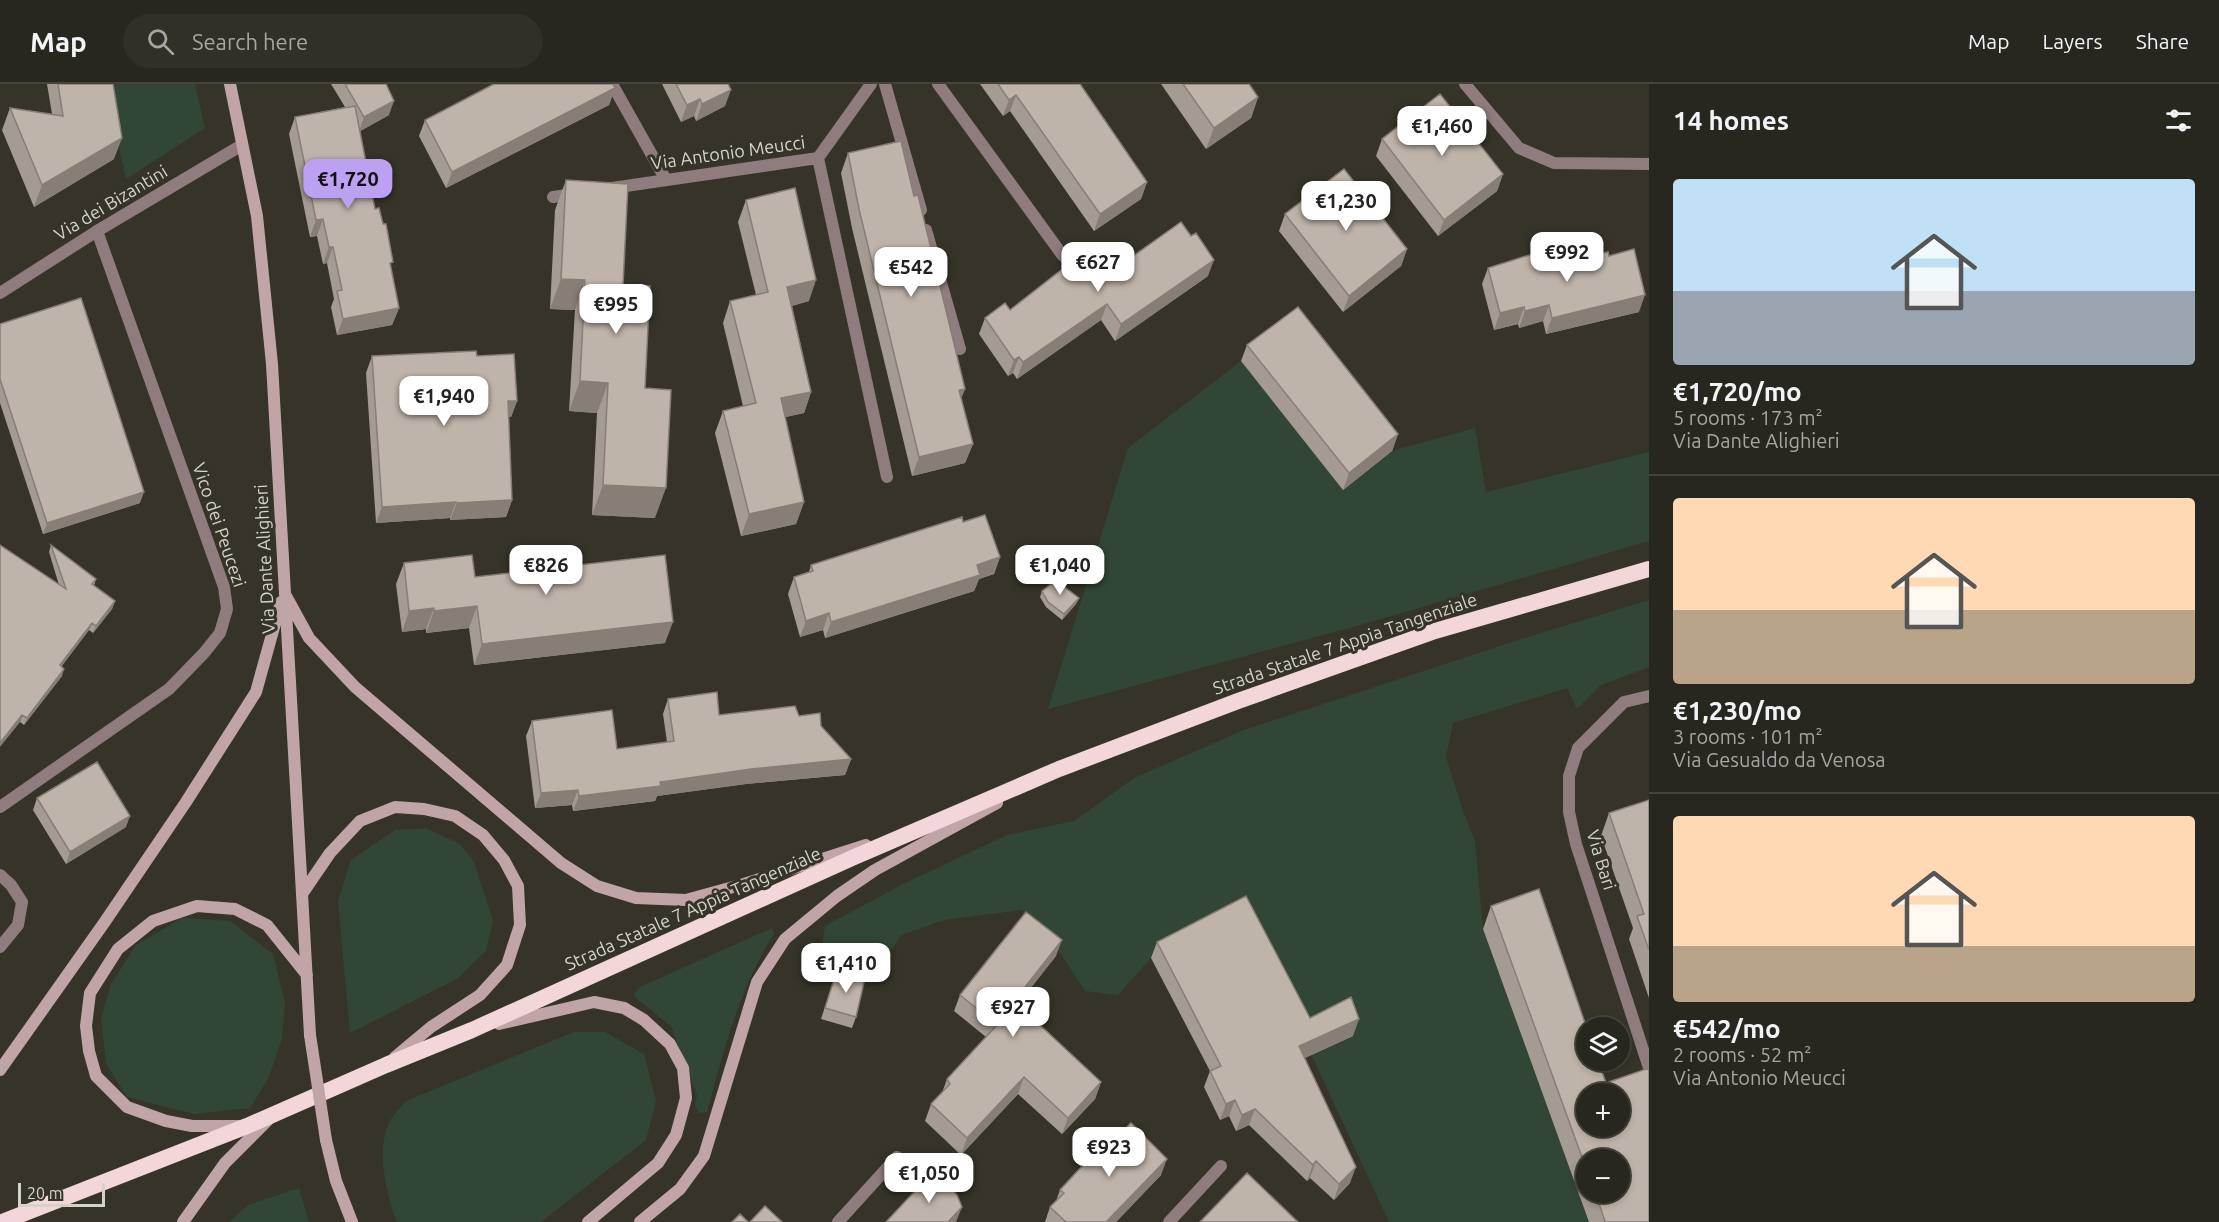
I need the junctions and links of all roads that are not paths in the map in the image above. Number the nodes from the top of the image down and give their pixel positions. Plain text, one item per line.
1 (230, 84) edge
2 (612, 84) edge
3 (870, 84) edge
4 (885, 84) edge
5 (938, 84) edge
6 (1465, 84) edge
7 (242, 145) junction
8 (818, 158) junction
9 (1649, 164) edge
10 (666, 180) junction
11 (553, 197) dead end
12 (97, 231) junction
13 (1063, 256) dead end
14 (0, 293) edge
15 (960, 349) dead end
16 (887, 477) dead end
17 (1649, 569) edge
18 (284, 592) junction
19 (1649, 696) edge
20 (1059, 769) junction
21 (0, 807) edge
22 (931, 824) junction
23 (0, 875) edge
24 (302, 894) junction
25 (0, 947) edge
26 (307, 975) junction
27 (472, 1030) junction
28 (386, 1065) junction
29 (1649, 1068) edge
30 (0, 1070) edge
31 (274, 1114) junction
32 (247, 1126) junction
33 (897, 1157) dead end
34 (1221, 1166) dead end
35 (350, 1217) edge
36 (2, 1222) edge
37 (183, 1222) edge
38 (362, 1222) edge
39 (588, 1222) edge
40 (640, 1222) edge
41 (838, 1222) edge
42 (1169, 1222) edge

1 - 7 main road, Via Dante Alighieri
2 - 10 street
3 - 8 street, Via Antonio Meucci
4 - 15 street
5 - 13 street
6 - 9 street
7 - 12 street, Via dei Bizantini
7 - 18 main road, Via Dante Alighieri
8 - 10 street, Via Antonio Meucci
8 - 16 street
10 - 11 street, Via Antonio Meucci
12 - 14 street, Via dei Bizantini
12 - 21 street, Vico dei Peucezi
17 - 20 highway, Strada Statale 7 Appia Tangenziale
18 - 22 main road
18 - 24 main road, Via Dante Alighieri
18 - 30 main road
19 - 29 street, Via Bari
20 - 22 highway, Strada Statale 7 Appia Tangenziale
20 - 40 main road
22 - 27 highway, Strada Statale 7 Appia Tangenziale
23 - 25 street
24 - 26 main road, Via Dante Alighieri
24 - 28 main road
26 - 32 main road
26 - 35 main road, Via Dante Alighieri, bridge
27 - 28 highway, Strada Statale 7 Appia Tangenziale
27 - 39 main road
28 - 31 highway
31 - 32 highway
31 - 37 main road
32 - 36 highway
33 - 41 street
34 - 42 street
35 - 38 main road

